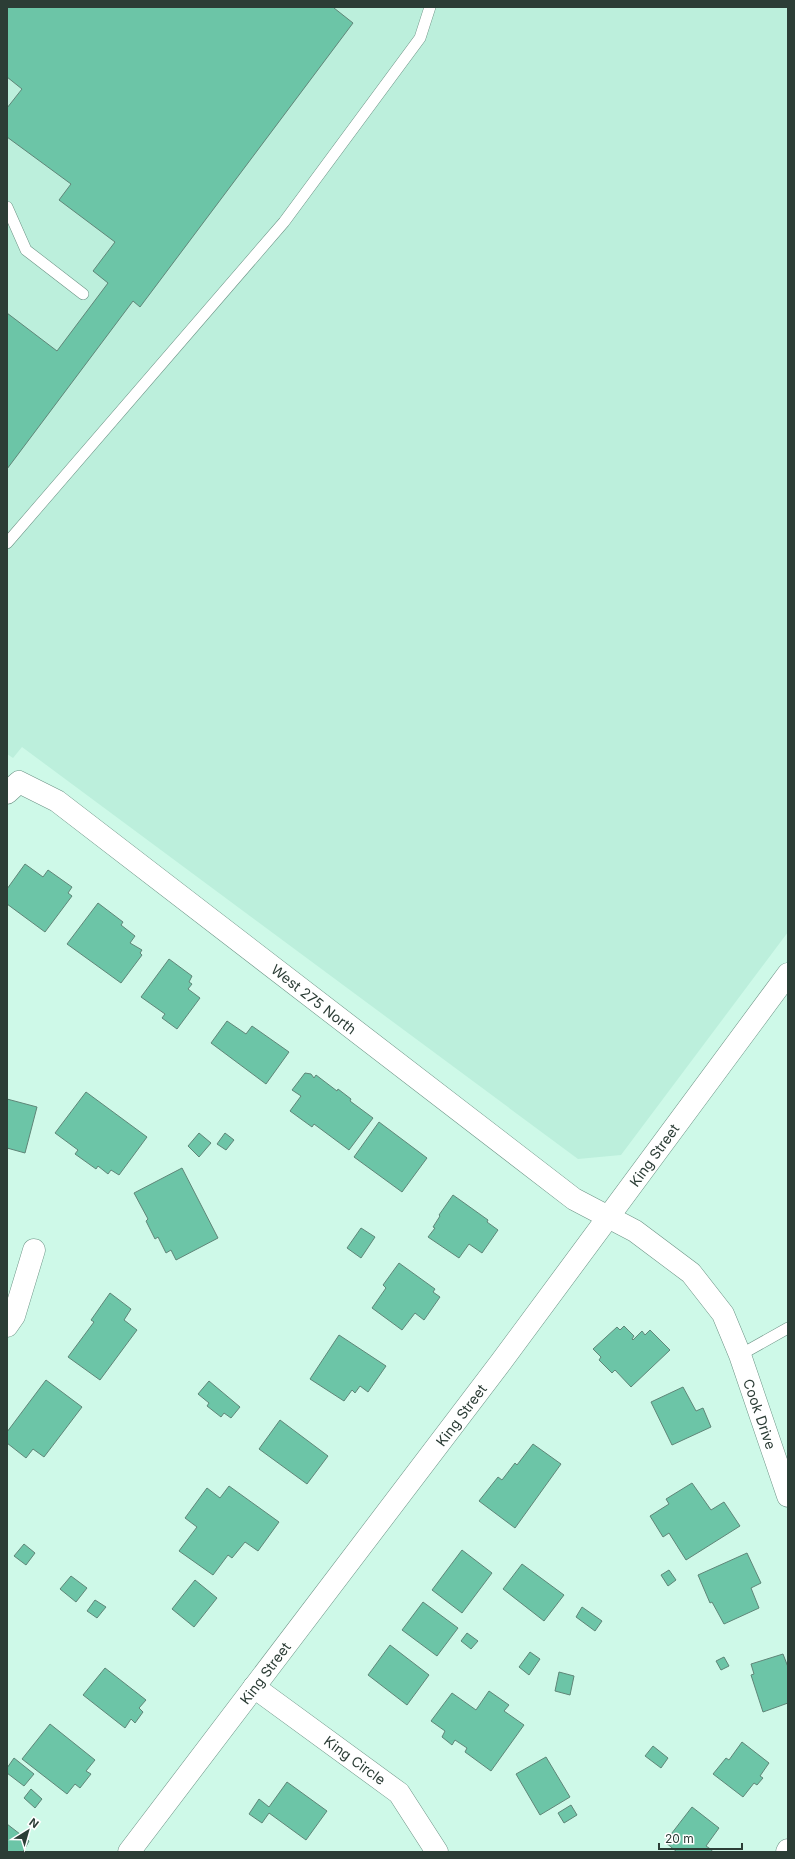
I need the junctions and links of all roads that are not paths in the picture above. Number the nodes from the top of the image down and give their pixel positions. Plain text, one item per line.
1 (430, 7) edge
2 (7, 208) edge
3 (82, 294) dead end
4 (7, 543) edge
5 (13, 788) edge
6 (788, 974) edge
7 (609, 1216) junction
8 (34, 1250) dead end
9 (7, 1326) edge
10 (788, 1328) edge
11 (740, 1355) junction
12 (788, 1496) edge
13 (254, 1686) junction
14 (129, 1852) edge
15 (437, 1852) edge

1 - 4 lane
2 - 3 lane
5 - 7 street, West 275 North
6 - 7 street, King Street
7 - 11 street, West 275 North
7 - 13 street, King Street
8 - 9 street
10 - 11 lane
11 - 12 street, Cook Drive
13 - 14 street, King Street
13 - 15 street, King Circle

